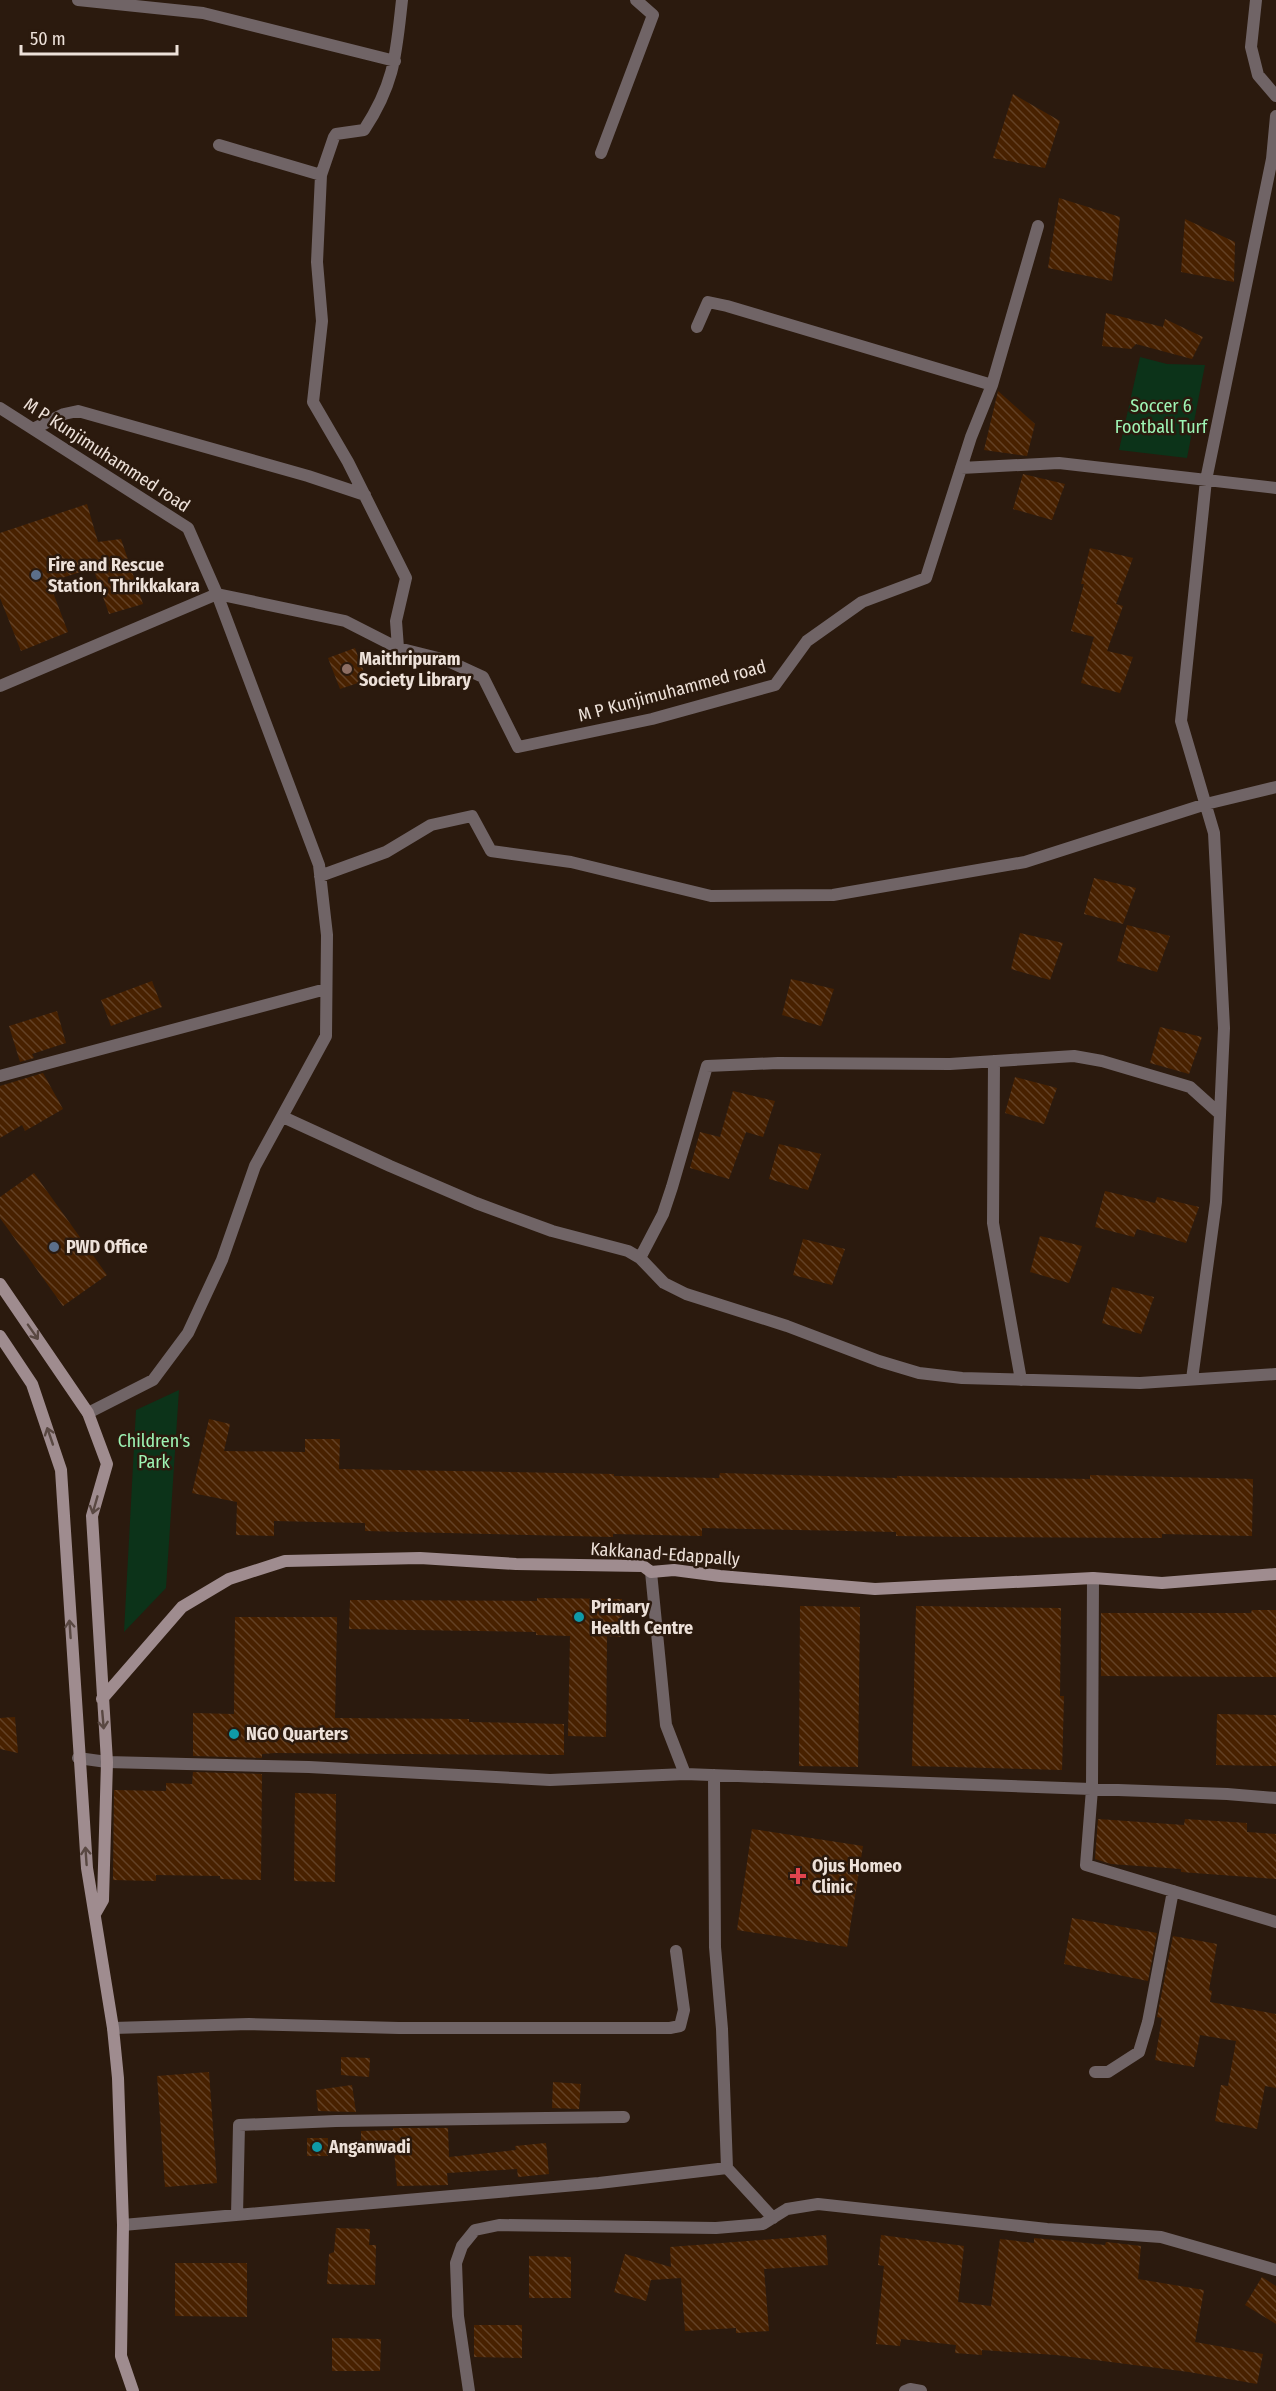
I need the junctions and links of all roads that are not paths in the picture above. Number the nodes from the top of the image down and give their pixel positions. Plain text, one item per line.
1 (78, 0) edge
2 (402, 0) edge
3 (636, 0) edge
4 (1256, 0) edge
5 (395, 61) junction
6 (1276, 96) edge
7 (1276, 116) edge
8 (219, 145) dead end
9 (601, 153) dead end
10 (321, 176) junction
11 (1038, 226) dead end
12 (698, 327) dead end
13 (992, 385) junction
14 (0, 408) edge
15 (33, 429) junction
16 (961, 468) junction
17 (1206, 480) junction
18 (1276, 488) edge
19 (365, 495) junction
20 (217, 594) junction
21 (398, 648) junction
22 (0, 686) edge
23 (1276, 787) edge
24 (1206, 804) junction
25 (320, 876) junction
26 (326, 989) junction
27 (994, 1061) junction
28 (0, 1076) edge
29 (1220, 1114) junction
30 (284, 1117) junction
31 (640, 1258) junction
32 (0, 1284) edge
33 (0, 1336) edge
34 (1276, 1374) edge
35 (1192, 1379) junction
36 (1022, 1380) junction
37 (88, 1413) junction
38 (651, 1572) junction
39 (1276, 1574) edge
40 (1093, 1578) junction
41 (102, 1699) junction
42 (78, 1758) junction
43 (107, 1762) junction
44 (685, 1774) junction
45 (714, 1775) junction
46 (1092, 1789) junction
47 (1276, 1798) edge
48 (1173, 1891) junction
49 (95, 1914) junction
50 (1276, 1922) edge
51 (676, 1951) dead end
52 (112, 2028) junction
53 (1095, 2072) dead end
54 (624, 2117) dead end
55 (727, 2168) junction
56 (237, 2215) junction
57 (773, 2218) junction
58 (123, 2225) junction
59 (1276, 2270) edge
60 (133, 2391) edge
61 (469, 2391) edge
62 (905, 2391) edge
63 (921, 2391) edge

1 - 5 street
2 - 5 street
3 - 9 street
4 - 6 street
5 - 10 street
7 - 17 street
8 - 10 street
10 - 19 street
11 - 13 street, M P Kunjimuhammed road
12 - 13 street
13 - 16 street, M P Kunjimuhammed road
14 - 15 street, M P Kunjimuhammed road
15 - 19 street
15 - 20 street, M P Kunjimuhammed road
16 - 17 street
16 - 21 street, M P Kunjimuhammed road
17 - 18 street
17 - 24 street
19 - 21 street
20 - 21 street, M P Kunjimuhammed road
20 - 22 street
20 - 25 street
23 - 24 street
24 - 25 street
24 - 29 street
25 - 26 street
26 - 28 street
26 - 30 street
27 - 29 street
27 - 31 street
27 - 36 street
29 - 35 street
30 - 31 street
30 - 37 street
31 - 36 street
32 -> 37 main road
42 -> 33 main road
34 - 35 street
35 - 36 street
37 -> 41 main road
38 - 40 main road, Kakkanad-Edappally
38 - 41 main road, Kakkanad-Edappally
38 - 44 street
39 - 40 main road, Kakkanad-Edappally
40 - 46 street
41 -> 43 main road
42 - 43 street
49 -> 42 main road
43 - 44 street
43 - 49 main road
44 - 45 street
45 - 46 street
45 - 55 street
46 - 47 street
46 - 48 street
48 - 50 street
48 - 53 street
49 - 52 main road
51 - 52 street
52 - 58 main road
54 - 56 street
55 - 56 street
55 - 57 street
56 - 58 street
57 - 59 street
57 - 61 street
58 - 60 main road
62 - 63 street

